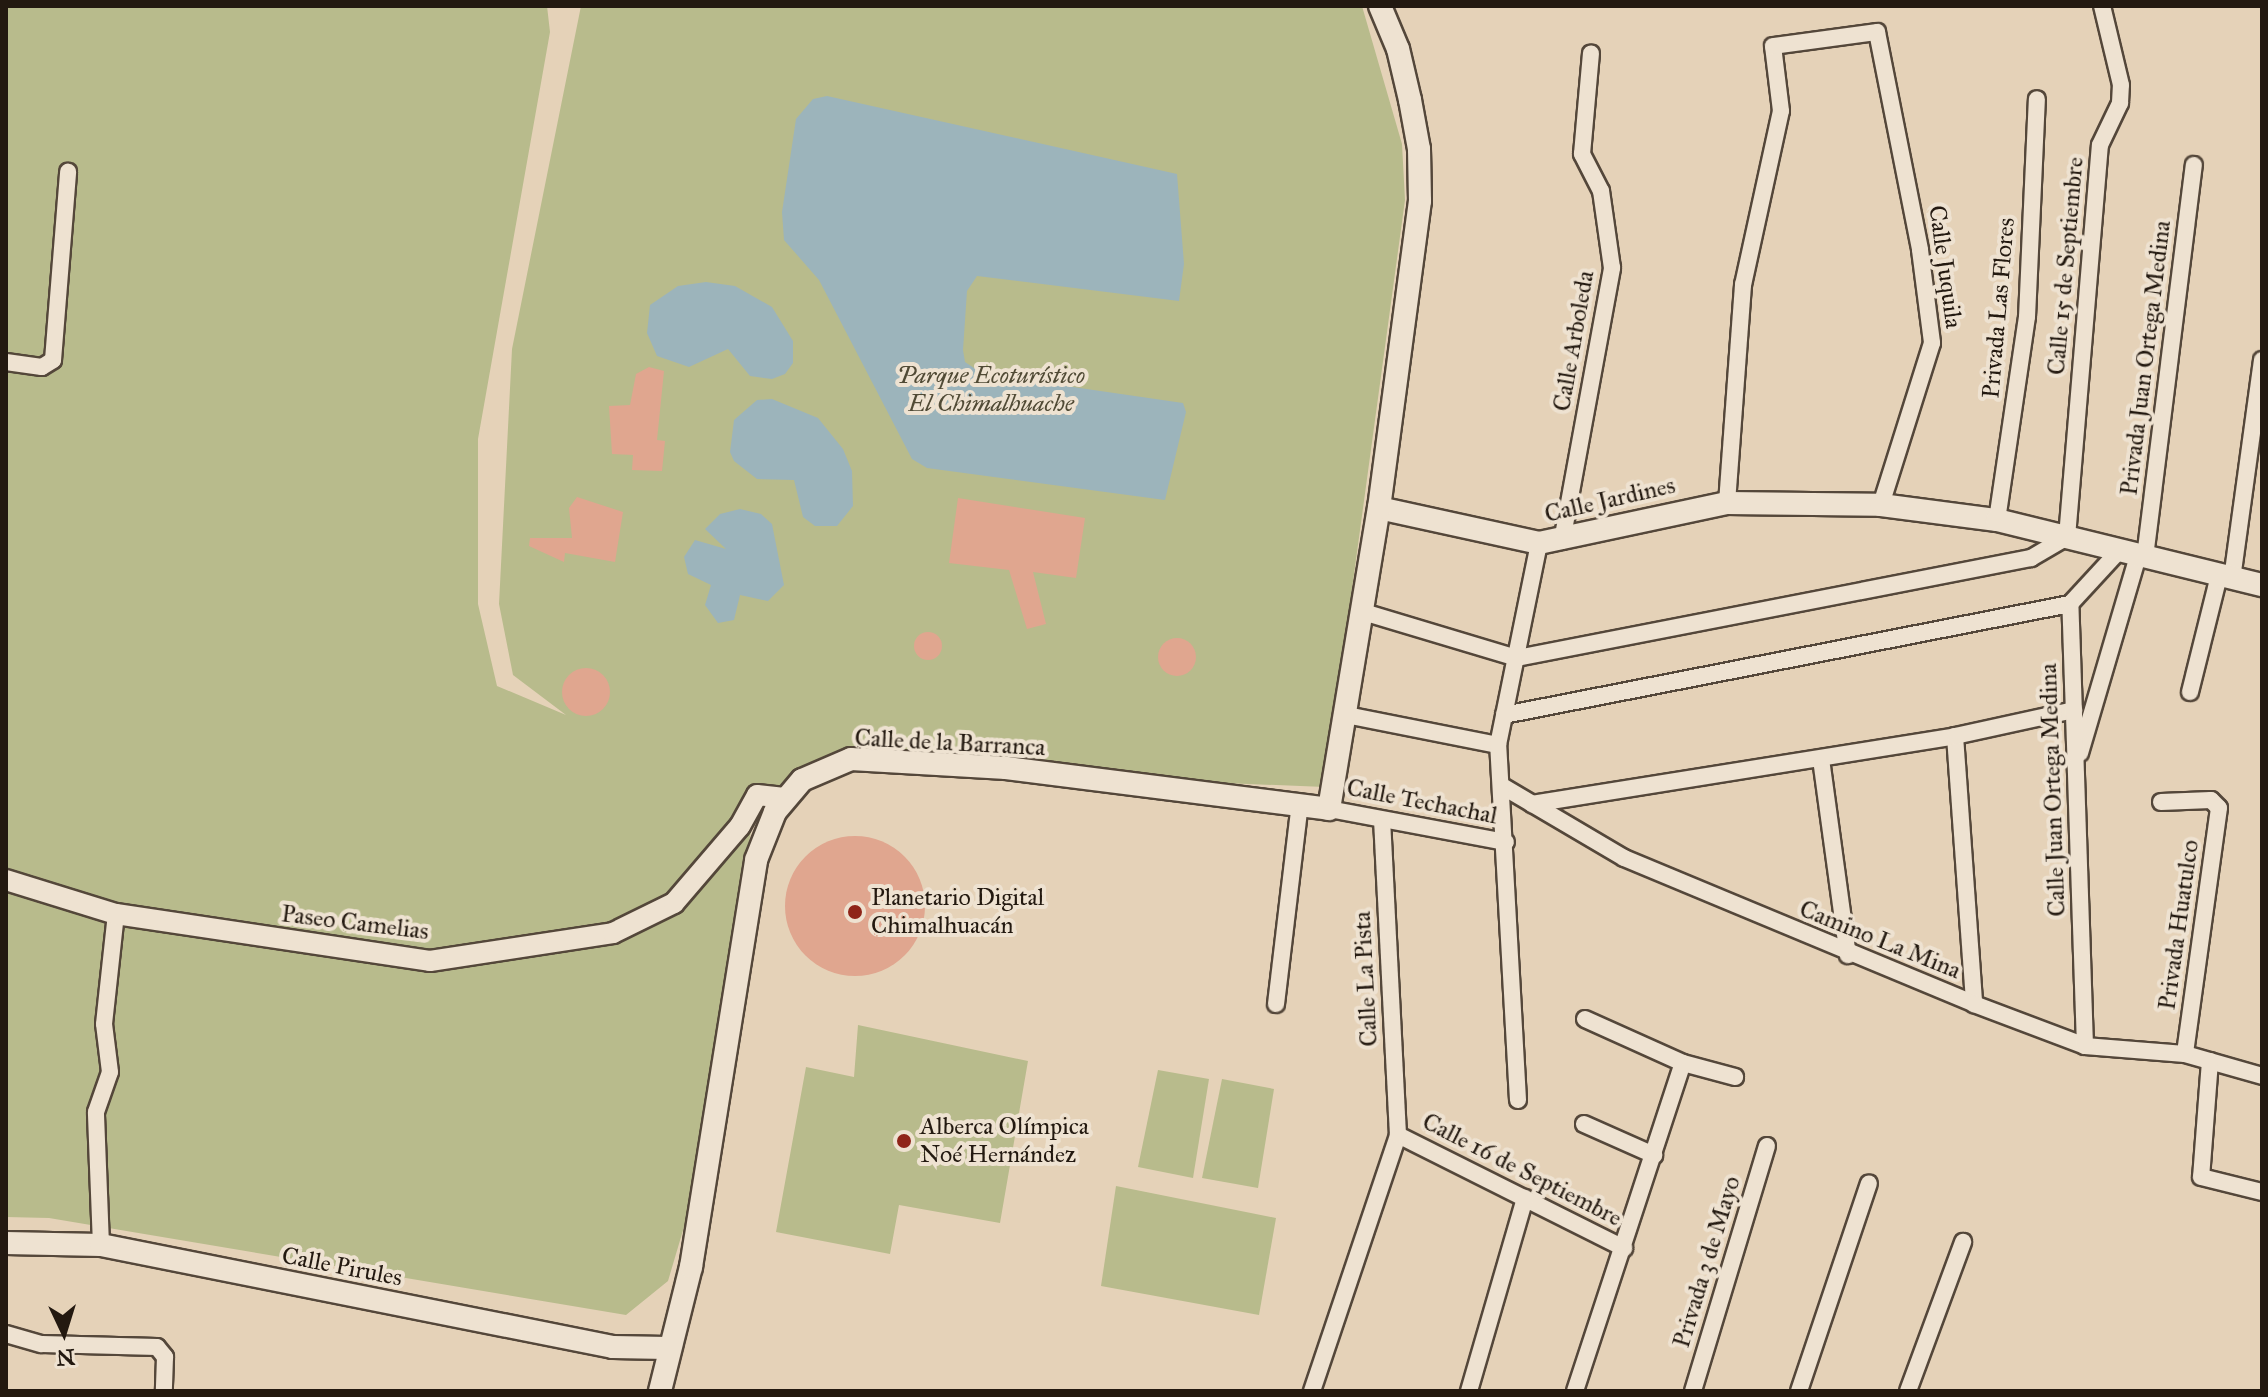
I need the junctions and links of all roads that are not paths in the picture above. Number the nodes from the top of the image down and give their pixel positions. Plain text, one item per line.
1 (1380, 6) edge
2 (2102, 6) edge
3 (1591, 53) dead end
4 (2037, 99) dead end
5 (2194, 165) dead end
6 (68, 172) dead end
7 (2262, 360) edge
8 (6, 362) edge
9 (1727, 503) junction
10 (1881, 505) junction
11 (1379, 508) junction
12 (1997, 520) junction
13 (2067, 537) junction
14 (1551, 542) junction
15 (2134, 555) junction
16 (2226, 578) junction
17 (2262, 585) edge
18 (2070, 604) junction
19 (1360, 611) junction
20 (1517, 658) junction
21 (2190, 692) dead end
22 (2074, 710) junction
23 (1346, 715) junction
24 (1504, 715) junction
25 (1955, 736) junction
26 (1498, 745) junction
27 (1821, 759) junction
28 (2077, 762) junction
29 (1502, 786) junction
30 (787, 798) junction
31 (2161, 802) dead end
32 (1300, 803) junction
33 (1532, 804) junction
34 (1329, 809) junction
35 (1382, 820) junction
36 (1506, 842) junction
37 (6, 880) edge
38 (116, 914) junction
39 (1848, 955) junction
40 (1276, 1004) dead end
41 (1974, 1004) junction
42 (1585, 1019) dead end
43 (2085, 1046) junction
44 (2185, 1054) junction
45 (2210, 1061) junction
46 (1683, 1063) junction
47 (2262, 1076) edge
48 (1735, 1077) dead end
49 (1518, 1100) dead end
50 (1584, 1124) dead end
51 (1398, 1135) junction
52 (1767, 1146) dead end
53 (1654, 1155) junction
54 (1869, 1183) dead end
55 (2262, 1192) edge
56 (1525, 1198) junction
57 (1963, 1242) dead end
58 (6, 1243) edge
59 (101, 1245) junction
60 (1624, 1248) junction
61 (6, 1334) edge
62 (667, 1348) junction
63 (164, 1391) edge
64 (660, 1391) edge
65 (1312, 1391) edge
66 (1469, 1391) edge
67 (1575, 1391) edge
68 (1693, 1391) edge
69 (1799, 1391) edge
70 (1908, 1391) edge

1 - 11 main road
2 - 13 street, Calle 15 de Septiembre
3 - 14 street, Calle Arboleda
4 - 12 street, Privada Las Flores
5 - 15 street, Privada Juan Ortega Medina
6 - 8 street
7 - 16 street
9 - 10 main road, Calle Jardines
9 - 10 street, Calle Juquila
9 - 14 main road, Calle Jardines
10 - 12 main road, Calle Jardines
11 - 14 main road, Calle Jardines
11 - 19 main road
12 - 13 main road, Calle Jardines
13 - 15 main road, Calle Jardines
13 - 20 street
14 - 20 street, Calle Arboleda
15 - 16 main road, Calle Jardines
15 - 18 street
15 - 28 street, Privada Juan Ortega Medina
16 - 17 main road, Calle Jardines
16 - 21 street
18 - 22 street, Calle Juan Ortega Medina
18 - 24 street
19 - 20 street
19 - 23 main road
20 - 24 street, Calle Arboleda
22 - 25 street
22 - 28 street, Calle Juan Ortega Medina
23 - 26 street
23 - 34 main road
24 - 26 street, Calle Arboleda
25 - 27 street
25 - 41 street
26 - 29 street, Calle Arboleda
27 - 33 street
27 - 39 street
28 - 43 street, Calle Juan Ortega Medina
29 - 33 street, Camino La Mina
29 - 36 street, Calle Arboleda
30 - 32 main road, Calle de la Barranca
30 - 38 street, Paseo Camelias
30 - 62 main road, Calle de la Barranca
31 - 44 street, Privada Huatulco
32 - 34 main road, Calle de la Barranca
32 - 40 street
33 - 39 street, Camino La Mina
34 - 35 street, Calle Techachal
35 - 36 street, Calle Techachal
35 - 51 street, Calle La Pista
36 - 49 street, Calle Arboleda
37 - 38 street, Paseo Camelias
38 - 59 street
39 - 41 street, Camino La Mina
41 - 43 street, Camino La Mina
42 - 46 street
43 - 44 street, Camino La Mina
44 - 45 street, Camino La Mina
45 - 47 street, Camino La Mina
45 - 55 street
46 - 48 street
46 - 53 street
50 - 53 street
51 - 56 street, Calle 16 de Septiembre
51 - 65 street
52 - 68 street, Privada 3 de Mayo
53 - 60 street
54 - 69 street
56 - 60 street, Calle 16 de Septiembre
56 - 66 street
57 - 70 street
58 - 59 main road, Calle Pirules
59 - 62 main road, Calle Pirules
60 - 67 street
61 - 63 street
62 - 64 main road, Calle de la Barranca

